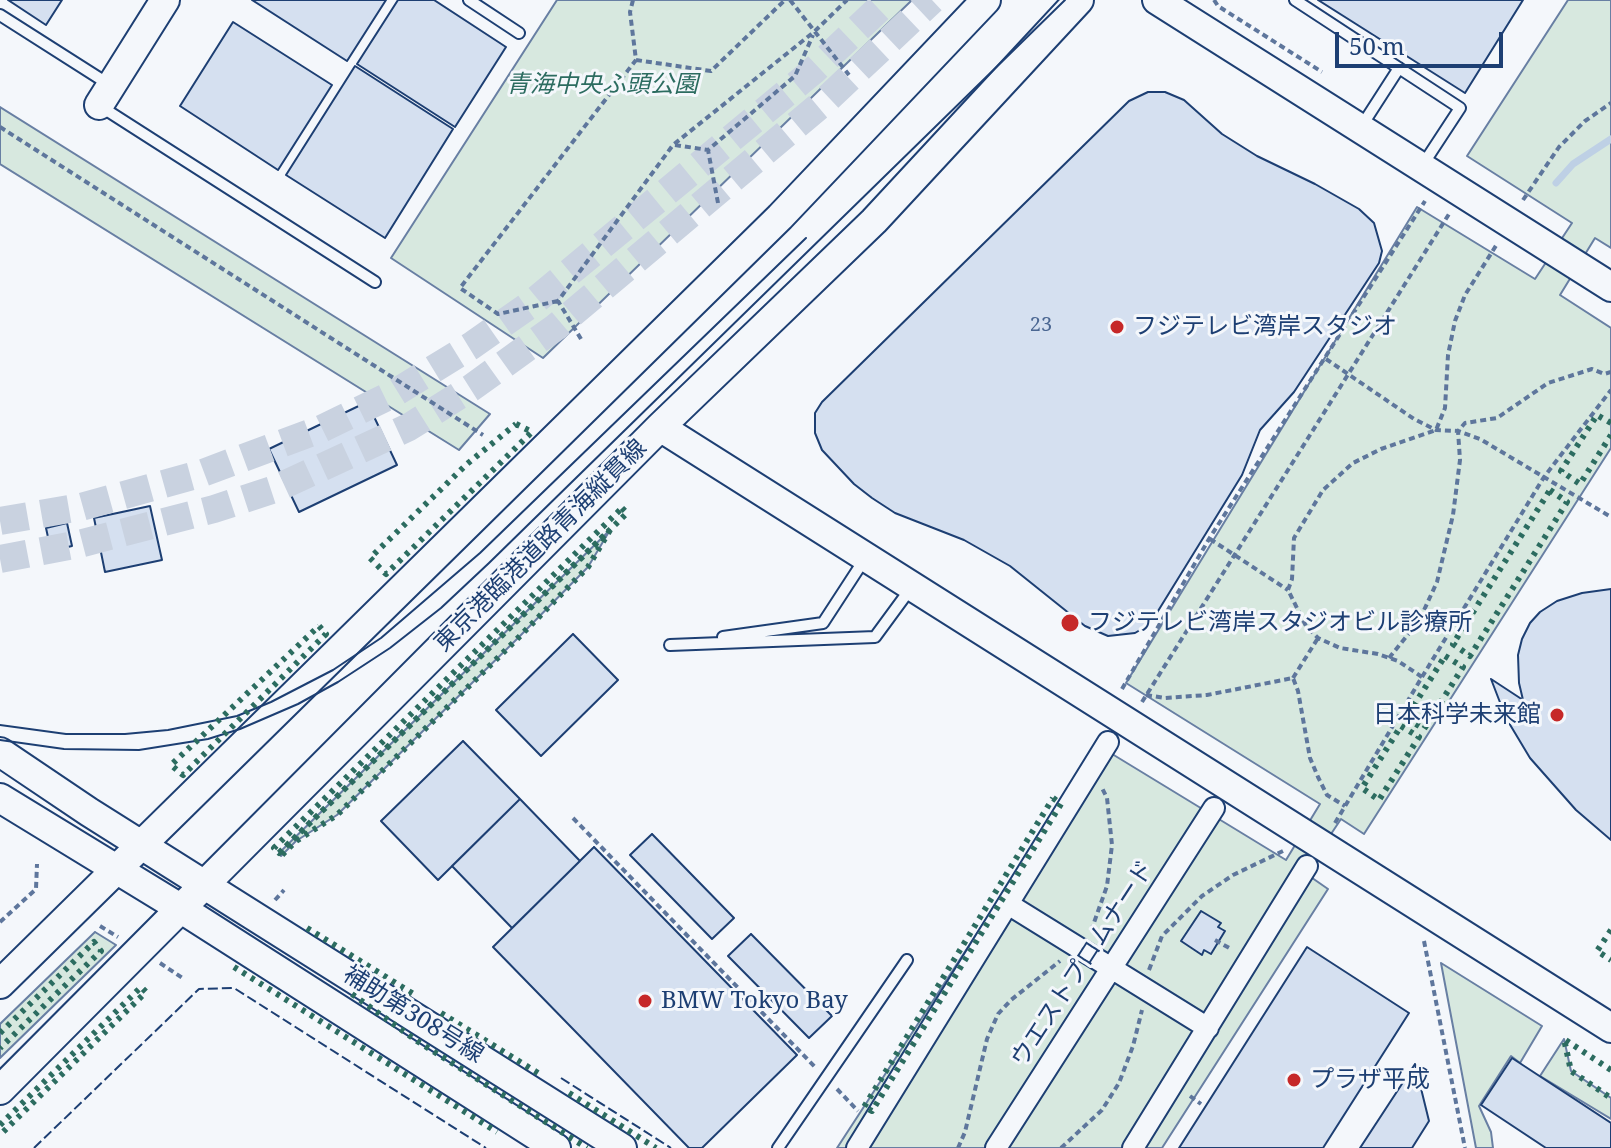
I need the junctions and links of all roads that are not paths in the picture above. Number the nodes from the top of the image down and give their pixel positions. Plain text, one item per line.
1 (165, 0) edge
2 (469, 0) edge
3 (986, 0) edge
4 (1079, 0) edge
5 (1157, 0) edge
6 (1295, 0) edge
7 (0, 15) edge
8 (519, 33) dead end
9 (1399, 68) junction
10 (105, 96) junction
11 (1360, 128) junction
12 (1422, 167) junction
13 (375, 282) dead end
14 (1611, 287) edge
15 (660, 427) junction
16 (866, 557) junction
17 (912, 586) junction
18 (1108, 742) dead end
19 (0, 752) edge
20 (0, 798) edge
21 (1214, 808) dead end
22 (141, 844) junction
23 (1307, 866) dead end
24 (116, 868) junction
25 (205, 883) junction
26 (1008, 904) junction
27 (180, 908) junction
28 (907, 960) dead end
29 (1112, 968) junction
30 (0, 984) edge
31 (1208, 1028) junction
32 (1611, 1028) edge
33 (0, 1090) edge
34 (556, 1148) edge
35 (622, 1148) edge
36 (778, 1148) edge
37 (857, 1148) edge
38 (996, 1148) edge
39 (1133, 1148) edge

1 - 10 street
2 - 8 lane
3 - 22 street
4 - 15 street, 東京港臨港道路青海縦貫線
5 - 11 street
6 - 9 lane
7 - 10 lane
9 - 11 lane
9 - 12 lane
10 - 13 lane
11 - 12 street
12 - 14 street
15 - 16 street
15 - 25 street, 東京港臨港道路青海縦貫線
16 - 17 street
16 - 17 lane
17 - 32 street
18 - 26 street
19 - 22 street, 補助第308号線
20 - 24 street, 補助第308号線
21 - 29 street, ウエストプロムナード
22 - 24 street
22 - 25 street, 補助第308号線
23 - 31 street
24 - 27 street, 補助第308号線
24 - 30 street
25 - 27 street, 東京港臨港道路青海縦貫線
25 - 35 street, 補助第308号線
26 - 29 street
26 - 37 street
27 - 33 street, 東京港臨港道路青海縦貫線
27 - 34 street, 補助第308号線
28 - 36 lane
29 - 31 street
29 - 38 street, ウエストプロムナード
31 - 39 street

